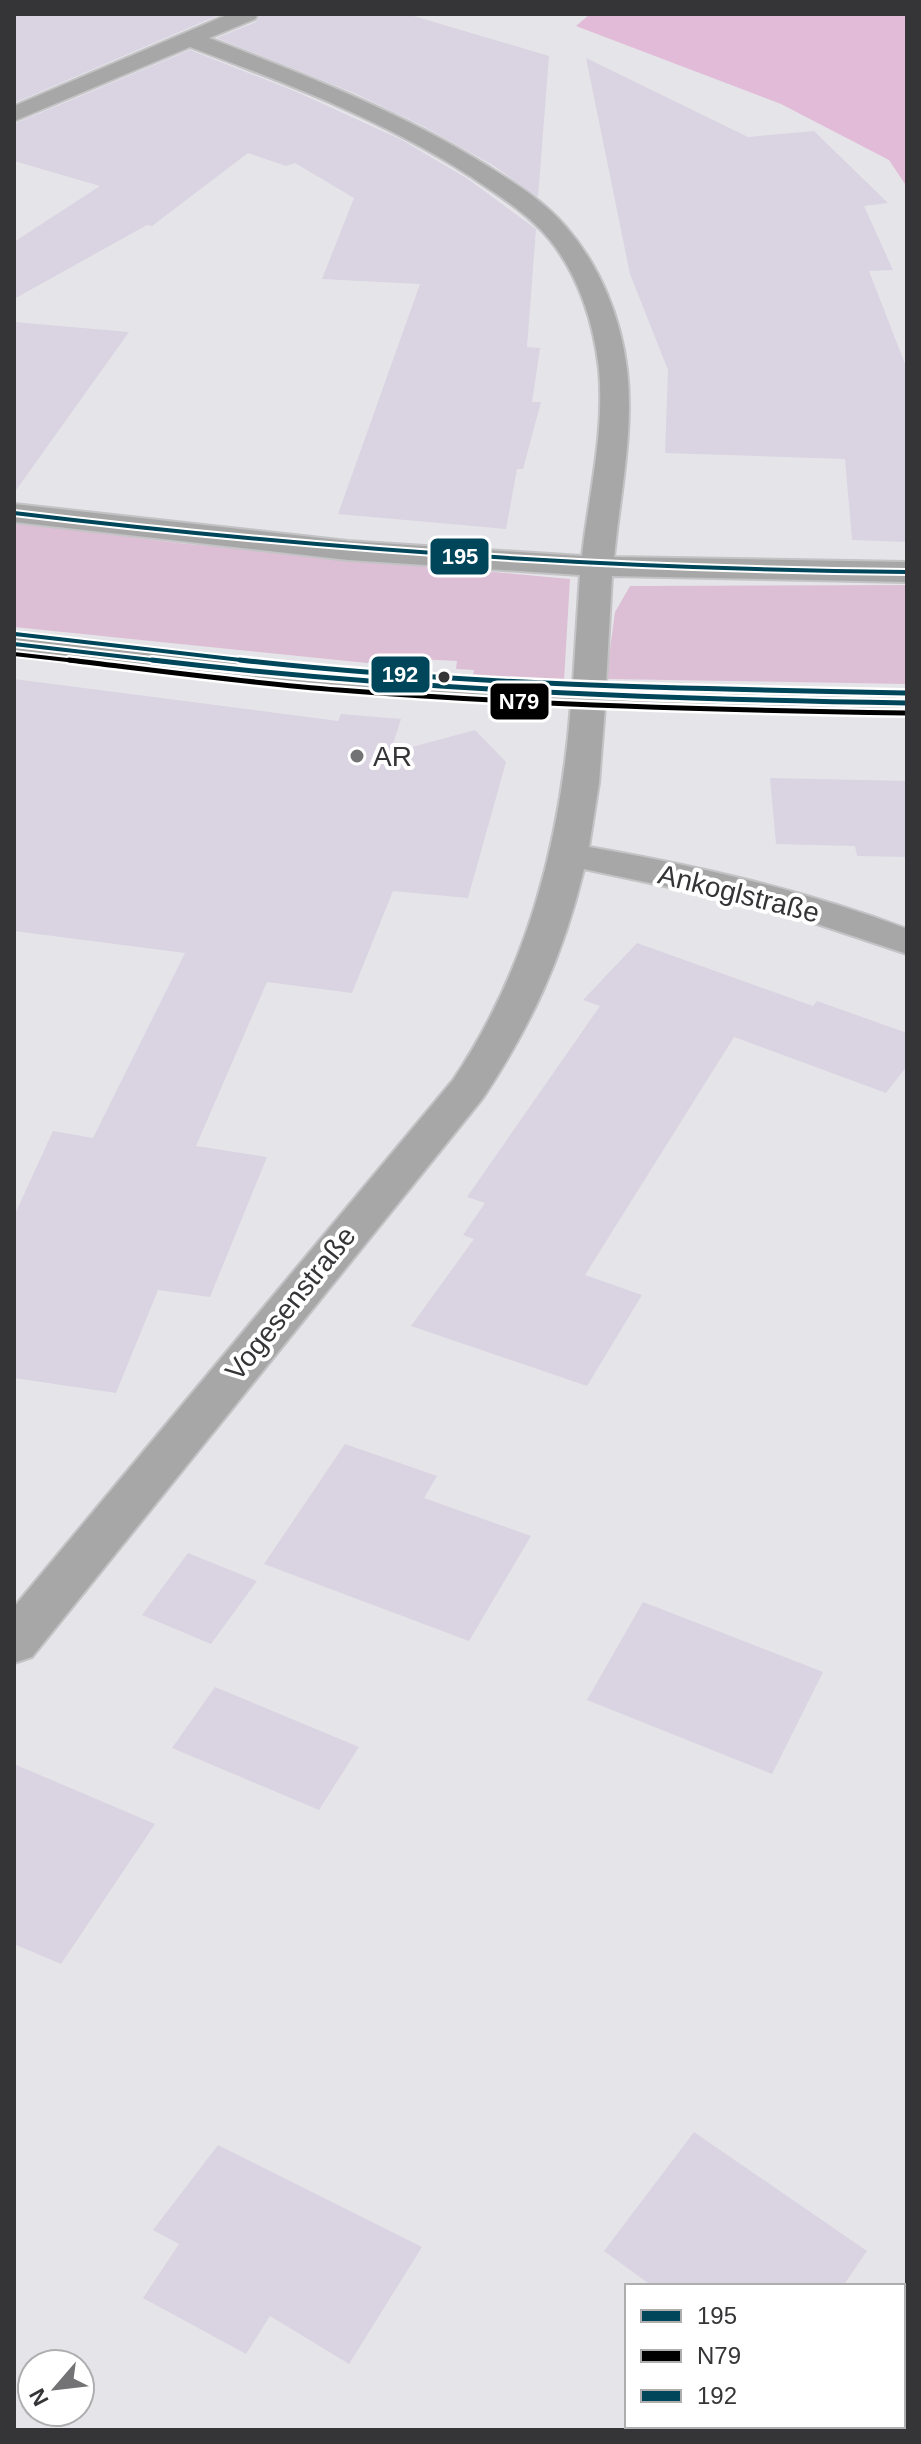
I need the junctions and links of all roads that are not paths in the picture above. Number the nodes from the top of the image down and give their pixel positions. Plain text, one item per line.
1 (247, 14) edge
2 (190, 39) junction
3 (14, 114) edge
4 (14, 513) edge
5 (597, 568) junction
6 (907, 572) edge
7 (14, 644) edge
8 (590, 696) junction
9 (907, 703) edge
10 (569, 855) junction
11 (907, 942) edge
12 (14, 1643) edge

1 - 2 street
2 - 3 street
2 - 5 street, Vogesenstraße
4 - 5 street
5 - 6 street
5 - 8 street, Vogesenstraße
7 - 8 street
8 - 9 street
8 - 10 street, Vogesenstraße
10 - 11 street, Ankoglstraße
10 - 12 street, Vogesenstraße

